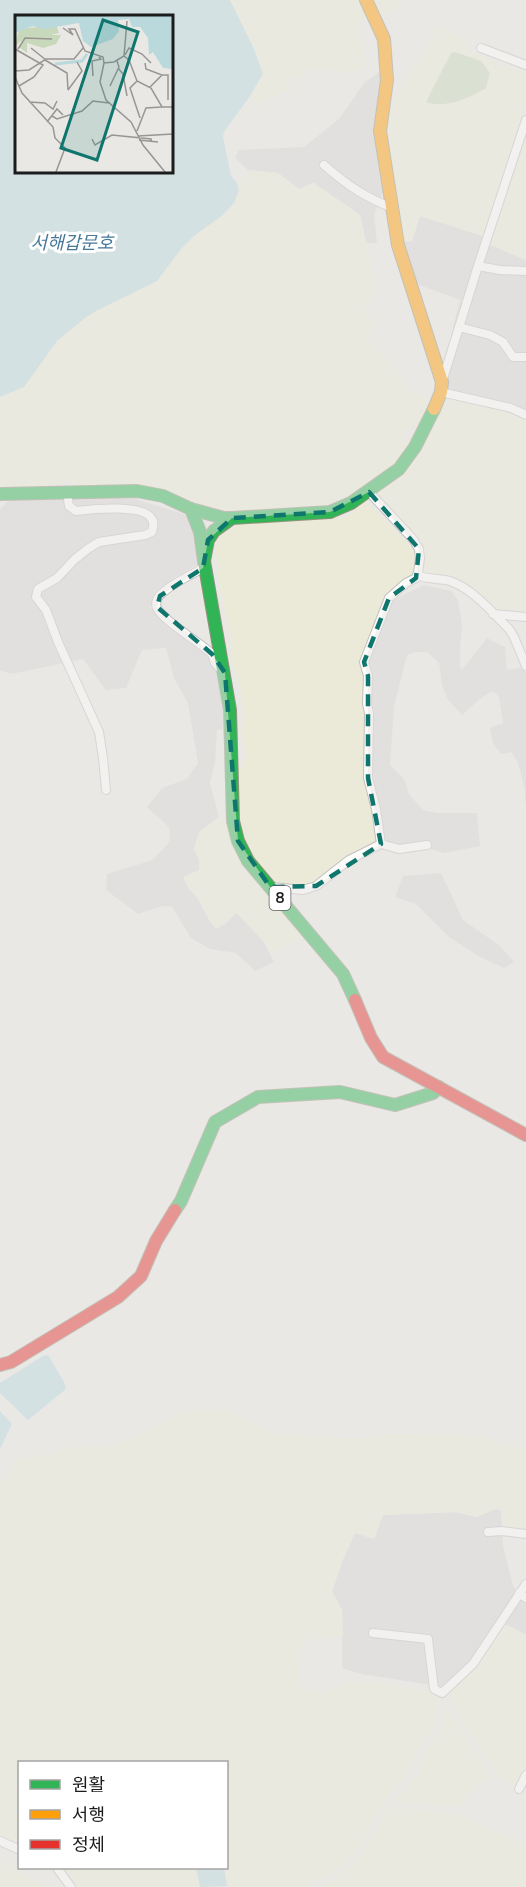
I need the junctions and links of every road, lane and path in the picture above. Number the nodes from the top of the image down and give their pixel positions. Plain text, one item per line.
1 (366, 0) edge
2 (482, 48) dead end
3 (526, 66) edge
4 (526, 120) edge
5 (324, 165) dead end
6 (393, 208) junction
7 (478, 266) junction
8 (526, 271) edge
9 (459, 327) junction
10 (526, 357) edge
11 (442, 387) junction
12 (526, 415) edge
13 (67, 492) junction
14 (369, 492) junction
15 (1, 496) edge
16 (191, 509) junction
17 (232, 518) junction
18 (204, 564) junction
19 (417, 575) junction
20 (493, 614) junction
21 (526, 617) edge
22 (526, 666) edge
23 (225, 673) junction
24 (106, 790) dead end
25 (381, 844) junction
26 (427, 845) dead end
27 (270, 887) junction
28 (439, 1087) junction
29 (526, 1135) edge
30 (0, 1365) edge
31 (488, 1532) dead end
32 (526, 1534) edge
33 (526, 1584) edge
34 (522, 1596) edge
35 (373, 1633) dead end
36 (526, 1775) edge
37 (519, 1789) dead end
38 (0, 1841) edge
39 (18, 1849) edge
40 (58, 1869) edge
41 (71, 1887) edge

1 - 6 street
2 - 3 street
4 - 7 street
5 - 6 street
6 - 11 street
7 - 8 street
7 - 9 street
9 - 10 street
9 - 11 street
11 - 12 street
11 - 14 street
13 - 15 street
13 - 16 street
13 - 24 street
14 - 17 street
14 - 19 street
16 - 17 street
16 - 18 street
17 - 18 street
18 - 23 street, 8
18 - 23 street
19 - 20 street
19 - 25 street
20 - 21 street
20 - 22 street
23 - 27 street, 8
25 - 26 street
25 - 27 street
27 - 28 street, 8
28 - 29 street, 8
28 - 30 street
31 - 32 street
33 - 34 street
34 - 35 street
36 - 37 street
38 - 39 street
40 - 41 street

